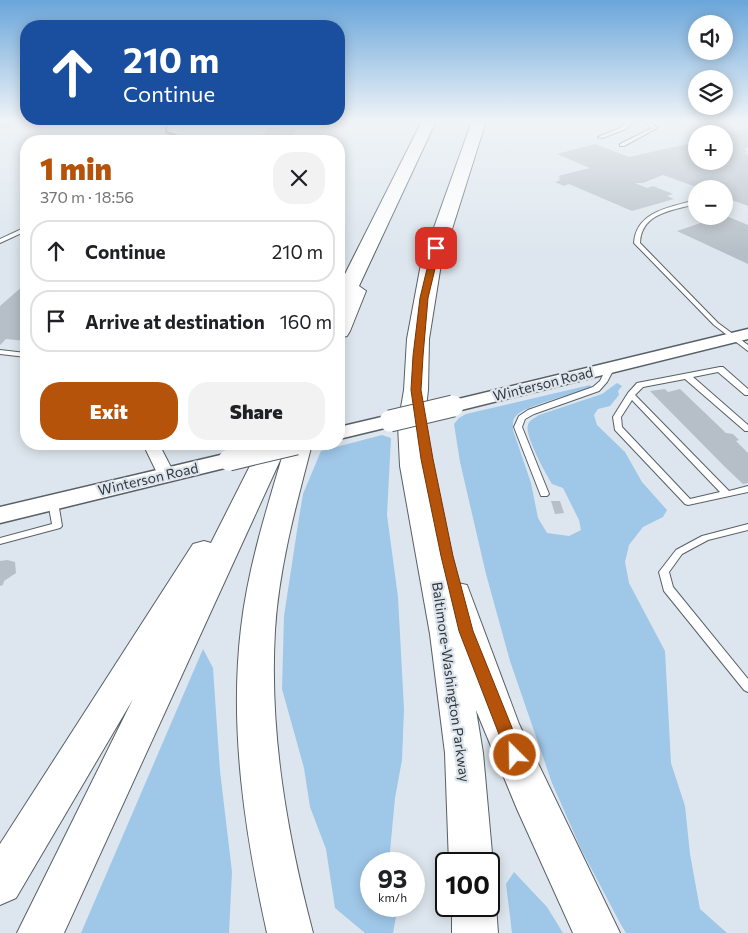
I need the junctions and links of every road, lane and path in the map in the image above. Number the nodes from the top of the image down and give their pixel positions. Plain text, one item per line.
1 (407, 165) edge
2 (464, 165) edge
3 (402, 175) junction
4 (688, 205) edge
5 (20, 232) edge
6 (0, 241) edge
7 (366, 250) junction
8 (345, 278) edge
9 (345, 294) edge
10 (345, 318) edge
11 (743, 340) edge
12 (0, 352) edge
13 (20, 354) edge
14 (611, 367) junction
15 (687, 376) junction
16 (416, 390) junction
17 (748, 393) edge
18 (631, 395) junction
19 (748, 429) edge
20 (345, 432) edge
21 (154, 450) edge
22 (257, 450) edge
23 (271, 450) edge
24 (272, 450) edge
25 (296, 450) edge
26 (166, 475) junction
27 (748, 489) edge
28 (544, 494) dead end
29 (728, 494) junction
30 (53, 502) junction
31 (0, 515) edge
32 (748, 527) edge
33 (0, 541) edge
34 (748, 687) edge
35 (470, 852) edge
36 (0, 883) edge
37 (474, 917) edge
38 (40, 933) edge
39 (290, 933) edge
40 (475, 933) edge
41 (597, 933) edge

1 - 3 highway
2 - 16 highway, Baltimore-Washington Parkway
3 - 7 highway
3 - 10 highway
4 - 11 lane
5 - 6 lane
7 - 8 highway
7 - 9 highway
11 - 14 street, Winterson Road
12 - 13 lane
14 - 20 street, Winterson Road, bridge
14 - 28 lane
15 - 17 lane
15 - 18 lane
15 - 19 lane
16 - 35 highway, Baltimore-Washington Parkway
16 - 41 highway
18 - 29 lane
18 - 29 lane
21 - 26 street
22 - 36 highway
23 - 38 highway
24 - 26 street, Winterson Road, bridge
25 - 39 highway
26 - 30 street, Winterson Road
27 - 29 lane
30 - 31 street, Winterson Road
30 - 33 lane
32 - 34 lane
37 - 40 highway

